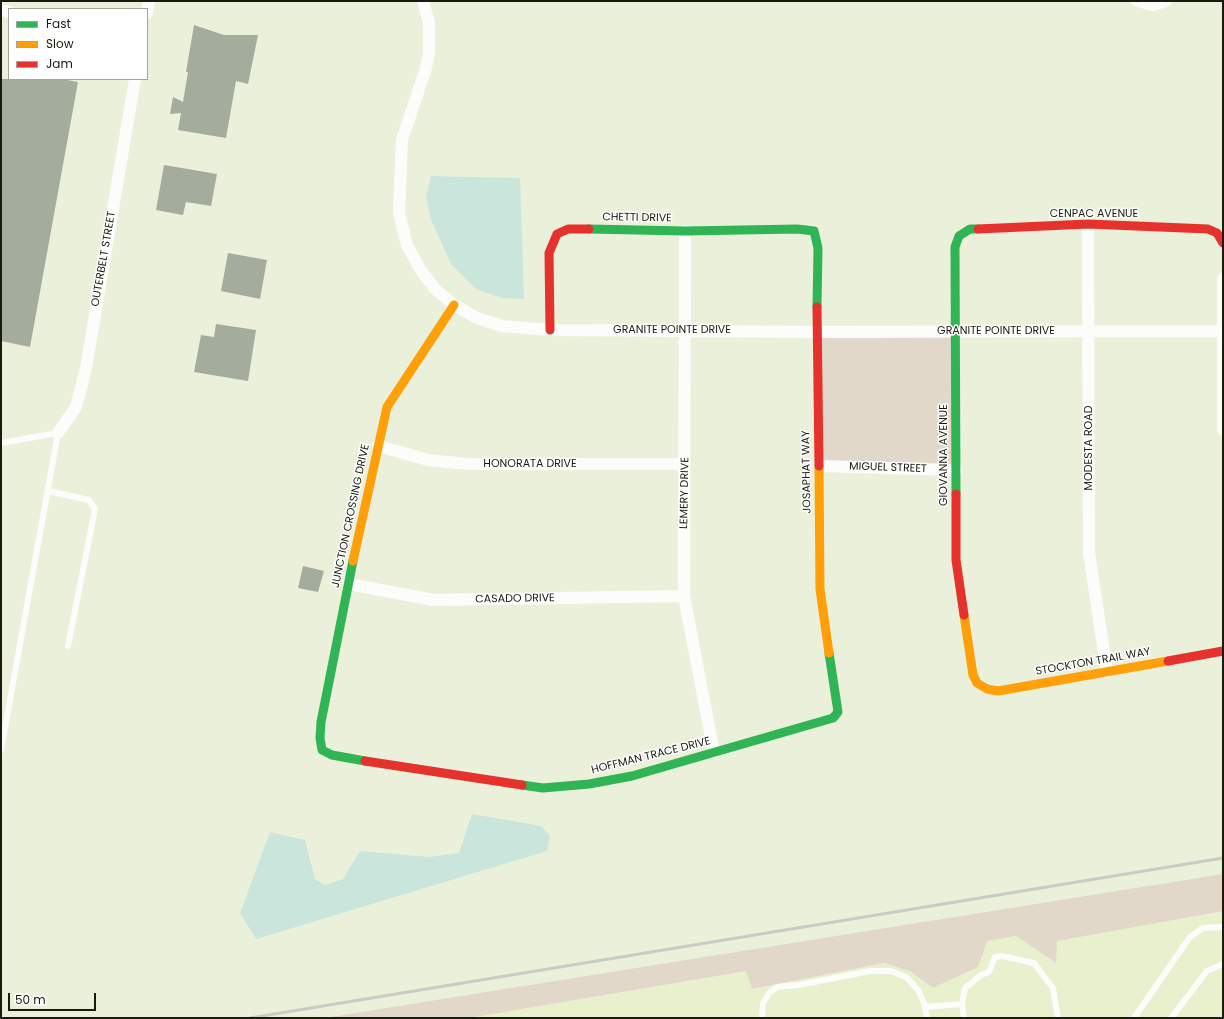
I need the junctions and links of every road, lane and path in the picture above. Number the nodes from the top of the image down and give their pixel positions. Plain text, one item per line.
1 (423, 1) edge
2 (1137, 1) edge
3 (1166, 1) edge
4 (135, 80) edge
5 (1088, 224) junction
6 (685, 231) junction
7 (814, 231) joint
8 (959, 236) joint
9 (1223, 243) edge
10 (1223, 278) edge
11 (454, 305) junction
12 (550, 330) junction
13 (685, 330) junction
14 (955, 330) junction
15 (1088, 330) junction
16 (1222, 331) edge
17 (817, 332) junction
18 (1223, 430) edge
19 (58, 433) junction
20 (1, 443) edge
21 (378, 446) junction
22 (685, 464) junction
23 (819, 466) junction
24 (956, 470) junction
25 (48, 491) junction
26 (348, 584) junction
27 (684, 596) junction
28 (68, 646) dead end
29 (1223, 651) edge
30 (1107, 672) junction
31 (973, 675) joint
32 (838, 712) joint
33 (1, 750) edge
34 (322, 750) joint
35 (714, 753) junction
36 (1223, 927) edge
37 (1223, 964) edge
38 (962, 1004) junction
39 (926, 1008) junction
40 (762, 1018) edge
41 (927, 1018) edge
42 (964, 1018) edge
43 (1058, 1018) edge
44 (1134, 1018) edge
45 (1171, 1018) edge

1 - 11 street, GRANITE POINTE DRIVE
2 - 3 street
4 - 19 street, OUTERBELT STREET
5 - 8 street, CENPAC AVENUE
5 - 9 street, CENPAC AVENUE
5 - 15 street, MODESTA ROAD
6 - 7 street, CHETTI DRIVE
6 - 12 street, CHETTI DRIVE
6 - 13 street, LEMERY DRIVE
7 - 17 street, JOSAPHAT WAY
8 - 14 street, GIOVANNA AVENUE
10 - 16 street
11 - 12 street, GRANITE POINTE DRIVE
11 - 21 street, JUNCTION CROSSING DRIVE
12 - 13 street, GRANITE POINTE DRIVE
13 - 17 street, GRANITE POINTE DRIVE
13 - 22 street, LEMERY DRIVE
14 - 15 street, GRANITE POINTE DRIVE
14 - 17 street, GRANITE POINTE DRIVE
14 - 24 street, GIOVANNA AVENUE
15 - 16 street, GRANITE POINTE DRIVE
15 - 30 street, MODESTA ROAD
16 - 18 street
17 - 23 street, JOSAPHAT WAY
19 - 20 lane
19 - 25 lane
21 - 22 street, HONORATA DRIVE
21 - 26 street, JUNCTION CROSSING DRIVE
22 - 27 street, LEMERY DRIVE
23 - 24 street, MIGUEL STREET
23 - 32 street, JOSAPHAT WAY
24 - 31 street, GIOVANNA AVENUE
25 - 28 lane
25 - 33 lane
26 - 27 street, CASADO DRIVE
26 - 34 street, JUNCTION CROSSING DRIVE
27 - 35 street, LEMERY DRIVE
29 - 30 street, STOCKTON TRAIL WAY
30 - 31 street, STOCKTON TRAIL WAY
32 - 35 street, HOFFMAN TRACE DRIVE
34 - 35 street, HOFFMAN TRACE DRIVE
36 - 44 lane
37 - 45 lane
38 - 39 lane
38 - 42 lane
38 - 43 lane
39 - 40 lane
39 - 41 lane

